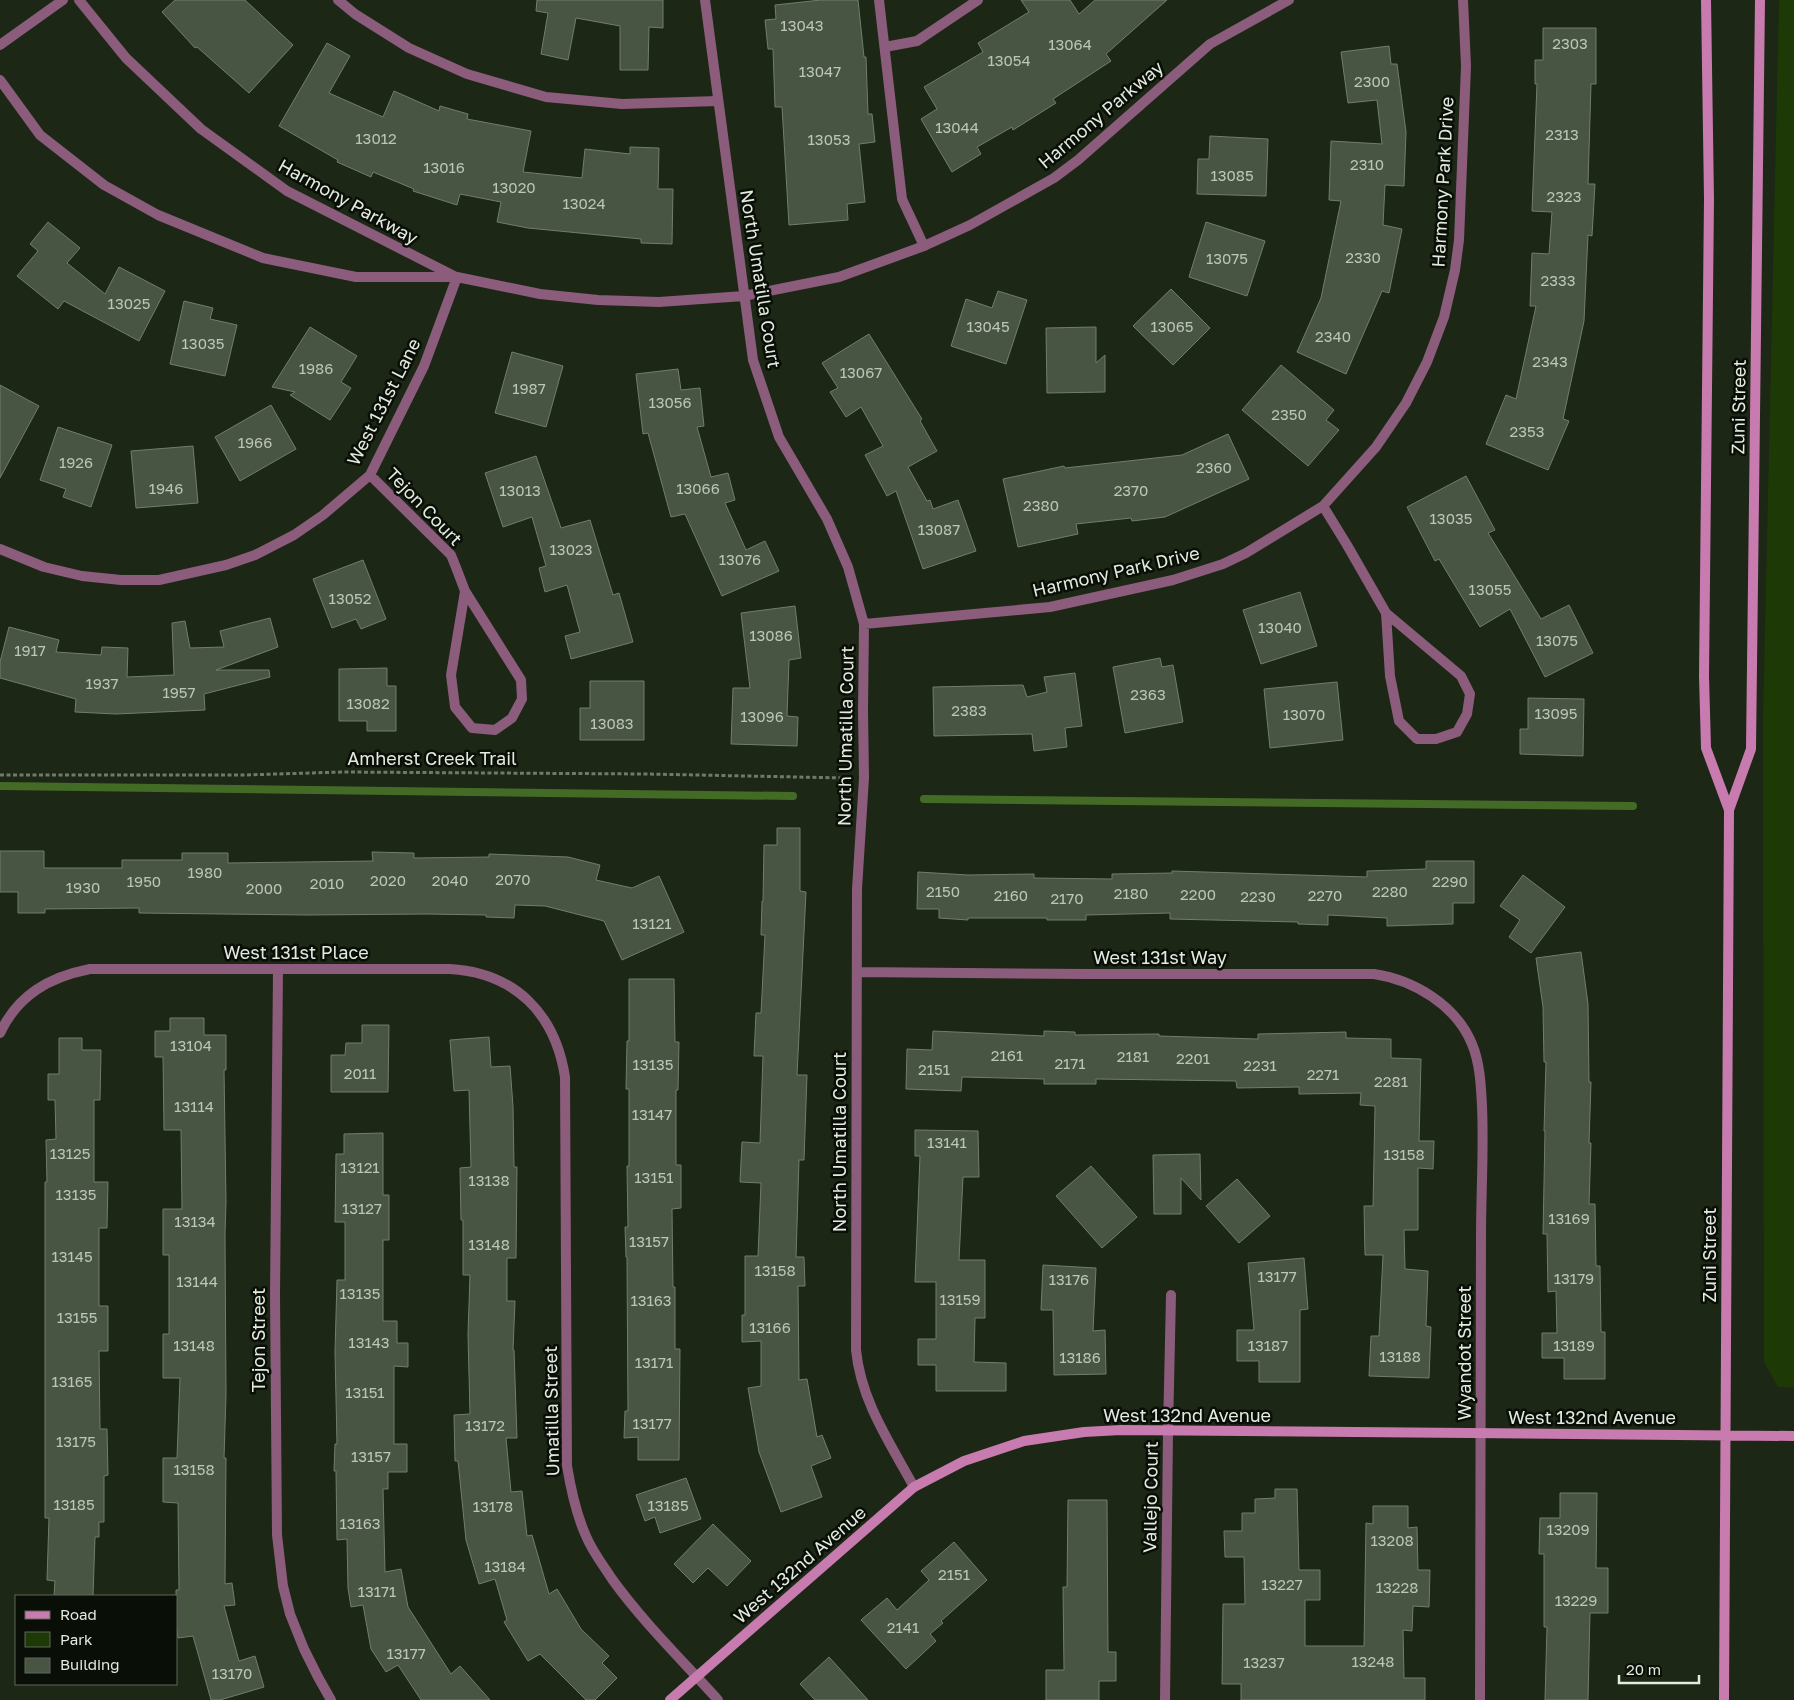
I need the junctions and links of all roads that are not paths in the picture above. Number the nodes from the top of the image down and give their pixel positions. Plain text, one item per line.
1 (63, 0) edge
2 (79, 0) edge
3 (338, 0) edge
4 (705, 0) edge
5 (879, 0) edge
6 (978, 0) edge
7 (1289, 0) edge
8 (1463, 0) edge
9 (1706, 0) edge
10 (1760, 0) edge
11 (0, 45) edge
12 (885, 47) junction
13 (0, 80) edge
14 (718, 101) junction
15 (924, 246) junction
16 (457, 277) junction
17 (744, 296) junction
18 (370, 474) junction
19 (1323, 506) junction
20 (0, 549) edge
21 (466, 591) junction
22 (1386, 613) junction
23 (864, 624) junction
24 (1729, 810) junction
25 (278, 970) junction
26 (857, 972) junction
27 (1452, 1014) joint
28 (0, 1033) edge
29 (564, 1070) joint
30 (1171, 1295) dead end
31 (1168, 1431) junction
32 (1481, 1434) junction
33 (1726, 1436) junction
34 (1794, 1436) edge
35 (914, 1487) junction
36 (696, 1677) junction
37 (331, 1700) edge
38 (670, 1700) edge
39 (718, 1700) edge
40 (1165, 1700) edge
41 (1480, 1700) edge
42 (1724, 1700) edge

1 - 11 street
2 - 16 street, Harmony Parkway
3 - 14 street
4 - 14 street, North Umatilla Court
5 - 12 street
6 - 12 street
7 - 15 street, Harmony Parkway
8 - 19 street, Harmony Park Drive
9 - 24 main road, Zuni Street
10 - 24 main road, Zuni Street
12 - 15 street
13 - 16 street, Harmony Parkway
14 - 17 street, North Umatilla Court
15 - 17 street, Harmony Parkway
16 - 17 street, Harmony Parkway
16 - 18 street, West 131st Lane
17 - 23 street, North Umatilla Court
18 - 20 street, West 131st Lane
18 - 21 street, Tejon Court
19 - 22 street
19 - 23 street, Harmony Park Drive
21 - 21 street, Tejon Court
22 - 22 street
23 - 26 street, North Umatilla Court
24 - 33 main road, Zuni Street
25 - 28 street, West 131st Place
25 - 29 street, West 131st Place
25 - 37 street, Tejon Street
26 - 27 street, West 131st Way
26 - 35 street, North Umatilla Court
27 - 32 street, Wyandot Street
29 - 36 street, Umatilla Street
30 - 31 street, Vallejo Court
31 - 32 main road, West 132nd Avenue
31 - 35 main road, West 132nd Avenue
31 - 40 street, Vallejo Court
32 - 33 main road, West 132nd Avenue
32 - 41 street, Wyandot Street
33 - 34 main road, West 132nd Avenue
33 - 42 main road, Zuni Street
35 - 36 main road, West 132nd Avenue
36 - 38 main road, West 132nd Avenue
36 - 39 street, Umatilla Street

